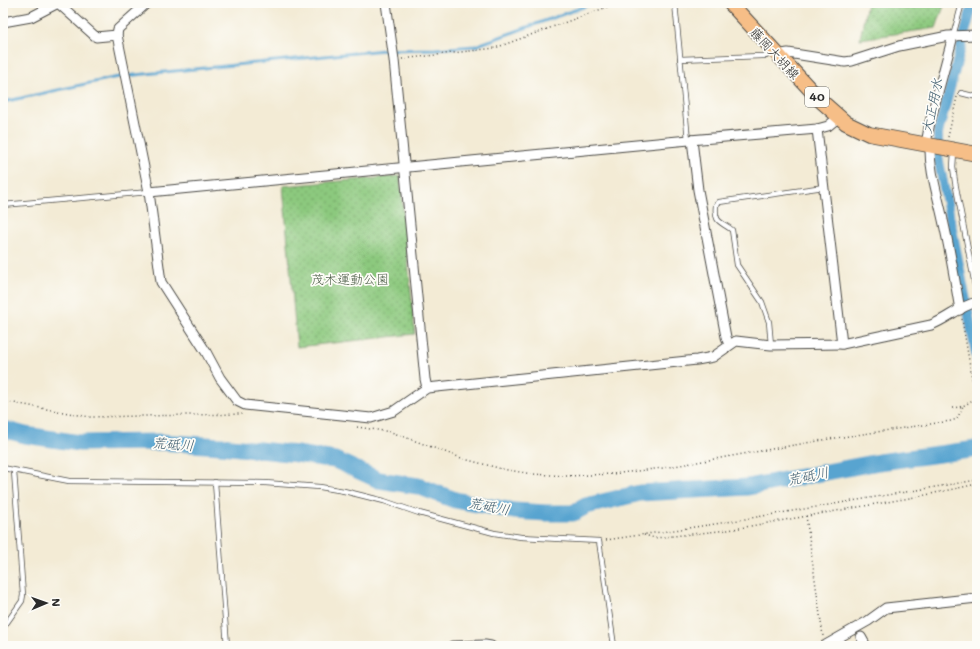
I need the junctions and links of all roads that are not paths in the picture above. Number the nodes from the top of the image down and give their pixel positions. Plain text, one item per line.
1 (58, 3) edge
2 (147, 3) edge
3 (386, 3) edge
4 (675, 3) edge
5 (730, 3) edge
6 (962, 3) edge
7 (3, 22) edge
8 (117, 35) junction
9 (974, 35) edge
10 (955, 36) junction
11 (775, 53) junction
12 (680, 60) junction
13 (961, 93) road end
14 (977, 97) edge
15 (839, 117) junction
16 (817, 129) junction
17 (690, 140) junction
18 (939, 147) junction
19 (977, 154) edge
20 (404, 168) junction
21 (824, 187) junction
22 (149, 192) junction
23 (3, 205) edge
24 (976, 300) edge
25 (961, 309) junction
26 (842, 344) junction
27 (729, 345) junction
28 (771, 345) junction
29 (427, 388) junction
30 (3, 468) edge
31 (14, 471) junction
32 (215, 482) junction
33 (977, 598) edge
34 (3, 628) edge
35 (862, 637) dead end
36 (227, 646) edge
37 (452, 646) edge
38 (491, 646) edge
39 (614, 646) edge
40 (824, 646) edge
41 (866, 646) edge

1 - 7 street
1 - 8 street
2 - 8 street
3 - 20 street
4 - 12 lane
5 - 11 main road, 藤岡大胡線 / 40
6 - 10 lane
8 - 22 street
9 - 10 street
10 - 11 street
10 - 18 street
11 - 12 lane
11 - 15 main road, 藤岡大胡線 / 40
12 - 17 lane
13 - 14 lane
15 - 16 street
15 - 18 main road, 藤岡大胡線 / 40
16 - 17 street
16 - 21 street
17 - 20 street
17 - 27 street
18 - 19 main road, 藤岡大胡線 / 40
18 - 24 lane
18 - 25 street
20 - 22 street
20 - 29 street
21 - 26 street
21 - 28 lane
22 - 23 lane
22 - 29 street
24 - 25 street
25 - 26 street
26 - 28 street
27 - 28 street
27 - 29 street
30 - 31 lane
31 - 32 lane
31 - 34 lane
32 - 36 lane
32 - 39 lane
33 - 40 street
35 - 41 street
37 - 38 street

